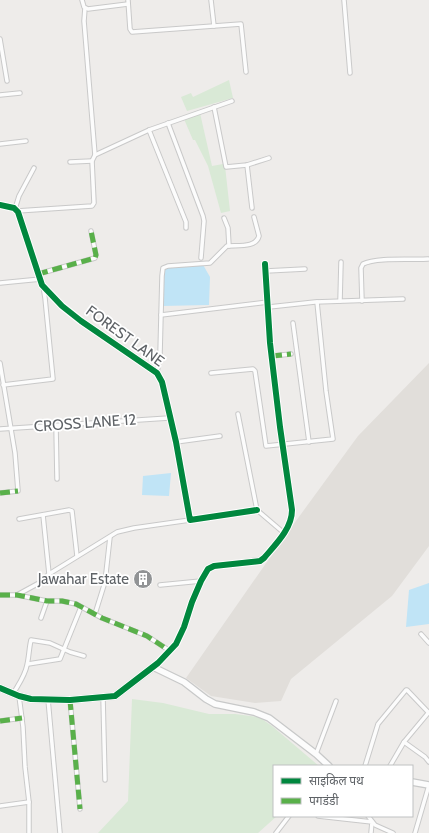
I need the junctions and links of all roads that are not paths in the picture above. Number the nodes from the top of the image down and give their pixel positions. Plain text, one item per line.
1 (82, 0) edge
2 (211, 0) edge
3 (344, 0) edge
4 (128, 2) edge
5 (85, 8) junction
6 (214, 26) junction
7 (0, 39) edge
8 (246, 72) dead end
9 (350, 73) dead end
10 (7, 81) dead end
11 (20, 93) dead end
12 (0, 94) edge
13 (232, 101) dead end
14 (214, 107) junction
15 (168, 124) junction
16 (149, 130) junction
17 (26, 141) dead end
18 (0, 144) edge
19 (95, 155) junction
20 (269, 158) dead end
21 (92, 161) junction
22 (70, 162) dead end
23 (248, 165) junction
24 (34, 168) dead end
25 (0, 205) edge
26 (252, 208) dead end
27 (16, 210) junction
28 (254, 217) dead end
29 (224, 218) dead end
30 (186, 228) dead end
31 (91, 232) dead end
32 (229, 246) junction
33 (201, 258) dead end
34 (428, 259) edge
35 (341, 262) dead end
36 (265, 264) dead end
37 (305, 269) dead end
38 (266, 271) junction
39 (38, 274) junction
40 (41, 279) junction
41 (0, 283) edge
42 (42, 284) junction
43 (403, 299) dead end
44 (340, 301) junction
45 (362, 301) junction
46 (268, 302) junction
47 (317, 302) junction
48 (269, 307) junction
49 (161, 315) junction
50 (293, 323) dead end
51 (291, 354) dead end
52 (272, 356) junction
53 (0, 362) edge
54 (157, 373) junction
55 (211, 373) dead end
56 (3, 385) junction
57 (238, 414) dead end
58 (170, 418) junction
59 (56, 426) junction
60 (11, 428) junction
61 (0, 429) edge
62 (220, 436) dead end
63 (176, 442) junction
64 (309, 442) junction
65 (283, 445) junction
66 (56, 479) dead end
67 (0, 493) edge
68 (257, 510) junction
69 (43, 516) junction
70 (19, 519) dead end
71 (190, 520) junction
72 (284, 534) junction
73 (110, 537) junction
74 (77, 556) junction
75 (49, 574) junction
76 (201, 581) junction
77 (160, 585) dead end
78 (0, 595) edge
79 (17, 595) junction
80 (47, 601) junction
81 (81, 607) junction
82 (95, 614) junction
83 (42, 618) dead end
84 (421, 634) dead end
85 (429, 643) edge
86 (64, 649) junction
87 (170, 651) junction
88 (84, 656) dead end
89 (28, 664) junction
90 (152, 666) junction
91 (0, 688) edge
92 (12, 694) junction
93 (19, 696) junction
94 (103, 697) junction
95 (48, 700) junction
96 (70, 700) junction
97 (336, 700) dead end
98 (429, 712) edge
99 (22, 718) junction
100 (0, 721) edge
101 (404, 742) junction
102 (316, 754) junction
103 (429, 762) edge
104 (327, 765) edge
105 (365, 765) edge
106 (391, 765) edge
107 (105, 780) dead end
108 (413, 782) edge
109 (429, 785) edge
110 (29, 802) junction
111 (0, 806) edge
112 (80, 809) dead end
113 (288, 817) edge
114 (327, 817) edge
115 (369, 817) edge
116 (372, 822) junction
117 (29, 833) edge
118 (60, 833) edge
119 (276, 833) edge
120 (371, 833) edge
121 (393, 833) edge
122 (415, 833) edge

1 - 5 street
2 - 6 street
3 - 9 street
4 - 5 street
4 - 6 street
5 - 19 street
6 - 8 street
7 - 10 street
11 - 12 street
13 - 14 street
14 - 15 street
14 - 23 street
15 - 16 street
15 - 33 street
16 - 19 street
16 - 30 street
17 - 18 street
19 - 21 street
20 - 23 street
21 - 22 street
21 - 27 street
23 - 26 street
24 - 27 street
25 - 27 street
27 - 39 street
28 - 32 street
29 - 32 street
31 - 39 street
32 - 49 street
34 - 45 street
35 - 44 street
36 - 38 street
37 - 38 street
38 - 46 street
39 - 40 street
40 - 41 street
40 - 42 street
42 - 54 street, FOREST LANE
42 - 56 street
43 - 45 street
44 - 45 street
44 - 47 street
46 - 48 street
46 - 49 street
47 - 48 street
47 - 64 street
48 - 52 street
49 - 54 street
50 - 64 street
51 - 52 street
52 - 65 street
53 - 56 street
54 - 58 street, FOREST LANE
55 - 65 street
56 - 60 street
57 - 68 street
58 - 59 street, CROSS LANE 12
58 - 63 street, FOREST LANE
59 - 60 street, CROSS LANE 12
59 - 66 street
60 - 61 street, CROSS LANE 12
60 - 67 street
62 - 63 street
63 - 71 street, FOREST LANE
64 - 65 street
65 - 72 street
68 - 71 street
68 - 72 street
69 - 70 street
69 - 74 street
69 - 75 street
71 - 73 street
72 - 76 street
73 - 74 street
73 - 82 street
74 - 75 street
75 - 79 street
76 - 77 street
76 - 87 street
78 - 79 street
79 - 80 street
80 - 81 street
80 - 83 street
81 - 82 street
81 - 86 street
82 - 87 street
84 - 85 street
86 - 88 street
86 - 89 street
86 - 89 street
87 - 90 street
89 - 92 street
90 - 94 street
90 - 102 street
91 - 92 street
92 - 93 street
93 - 95 street
93 - 99 street
94 - 96 street
94 - 107 street
95 - 96 street
95 - 118 street
96 - 112 street
97 - 102 street
98 - 101 street
98 - 105 street
99 - 100 street
99 - 110 street
101 - 103 street
101 - 106 street
102 - 104 street
108 - 109 street
109 - 122 street
110 - 111 street
110 - 117 street
113 - 119 street
114 - 116 street
115 - 116 street
116 - 120 street
116 - 121 street

